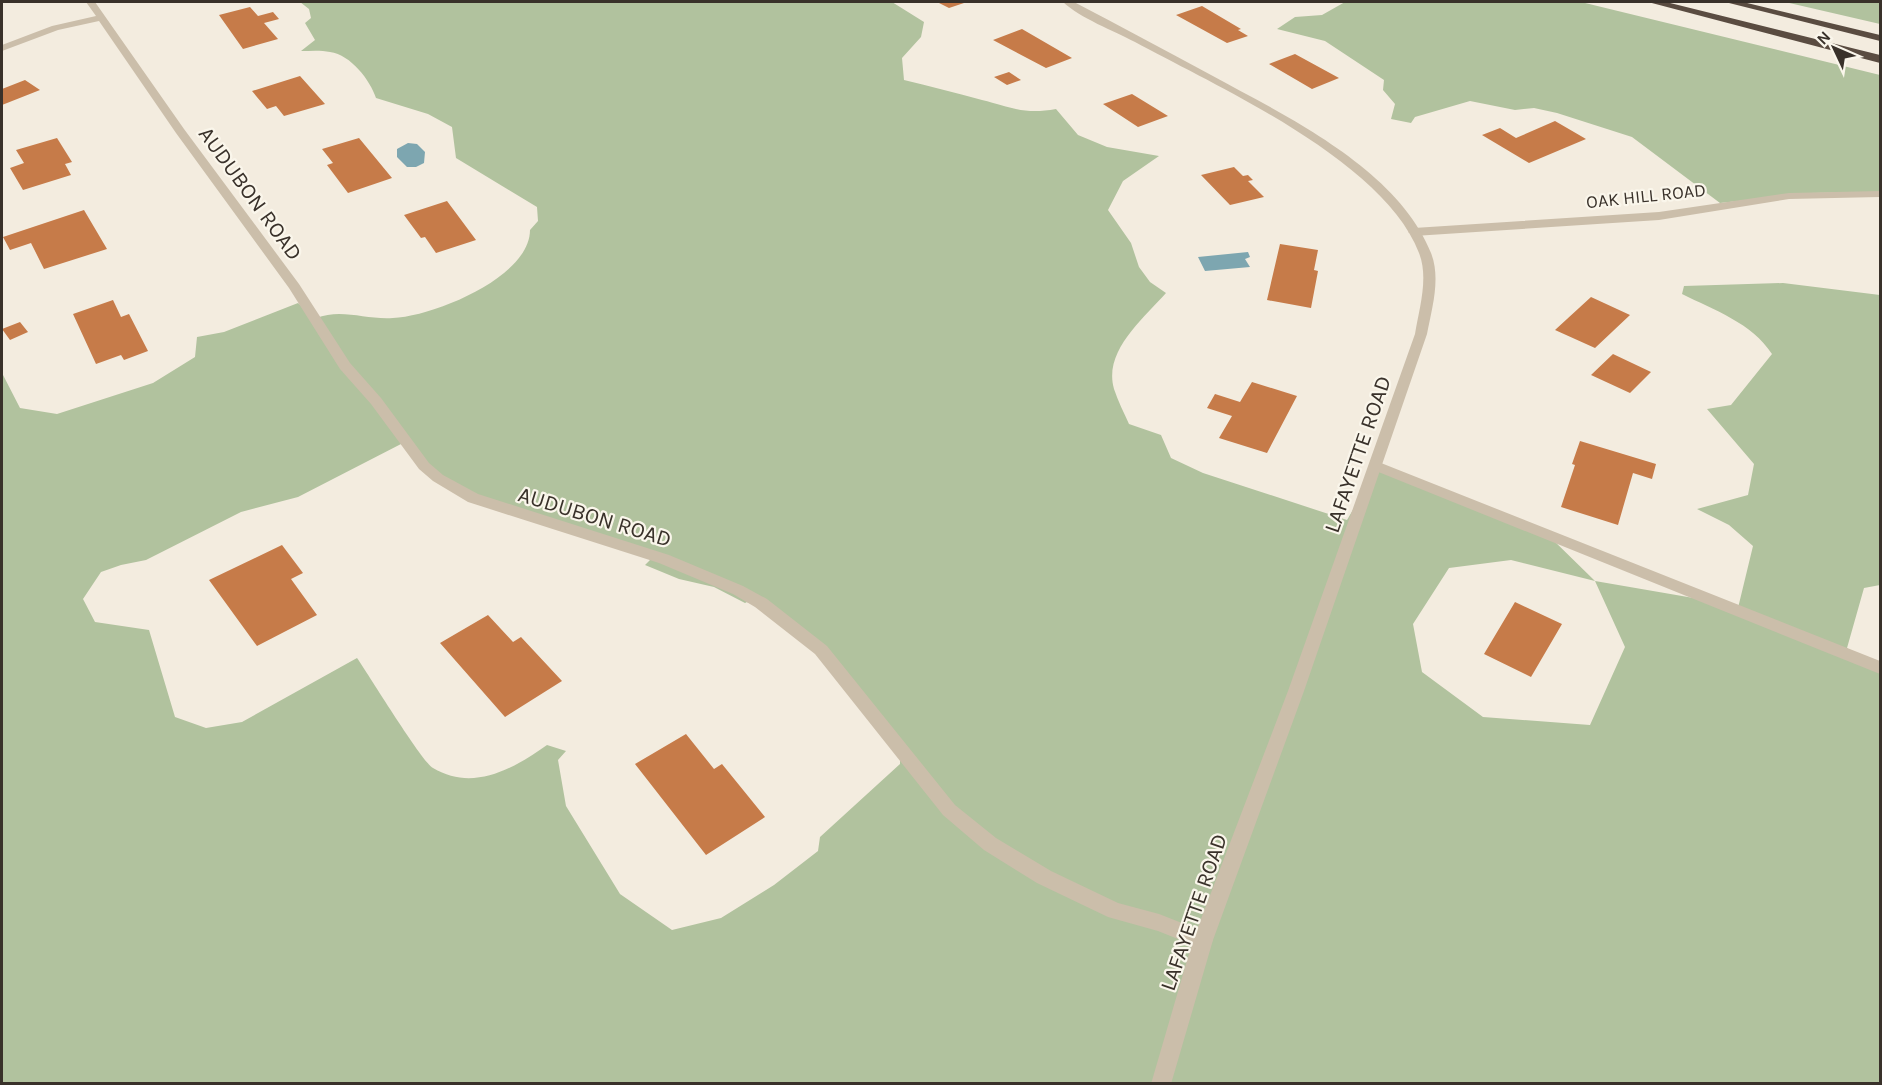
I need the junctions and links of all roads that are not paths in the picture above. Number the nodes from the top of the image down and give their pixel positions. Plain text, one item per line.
1 (91, 2) edge
2 (1068, 2) edge
3 (1654, 2) edge
4 (1731, 2) edge
5 (101, 18) junction
6 (1881, 38) edge
7 (2, 48) edge
8 (1881, 59) edge
9 (1881, 194) edge
10 (1414, 232) junction
11 (1376, 466) junction
12 (1881, 668) edge
13 (1203, 940) junction
14 (1161, 1083) edge

1 - 5 street, AUDUBON ROAD
2 - 10 street, LAFAYETTE ROAD
3 - 8 highway
4 - 6 highway
5 - 7 street
5 - 13 street, AUDUBON ROAD
9 - 10 street, OAK HILL ROAD
10 - 11 street, LAFAYETTE ROAD
11 - 12 street
11 - 13 street, LAFAYETTE ROAD
13 - 14 street, LAFAYETTE ROAD

